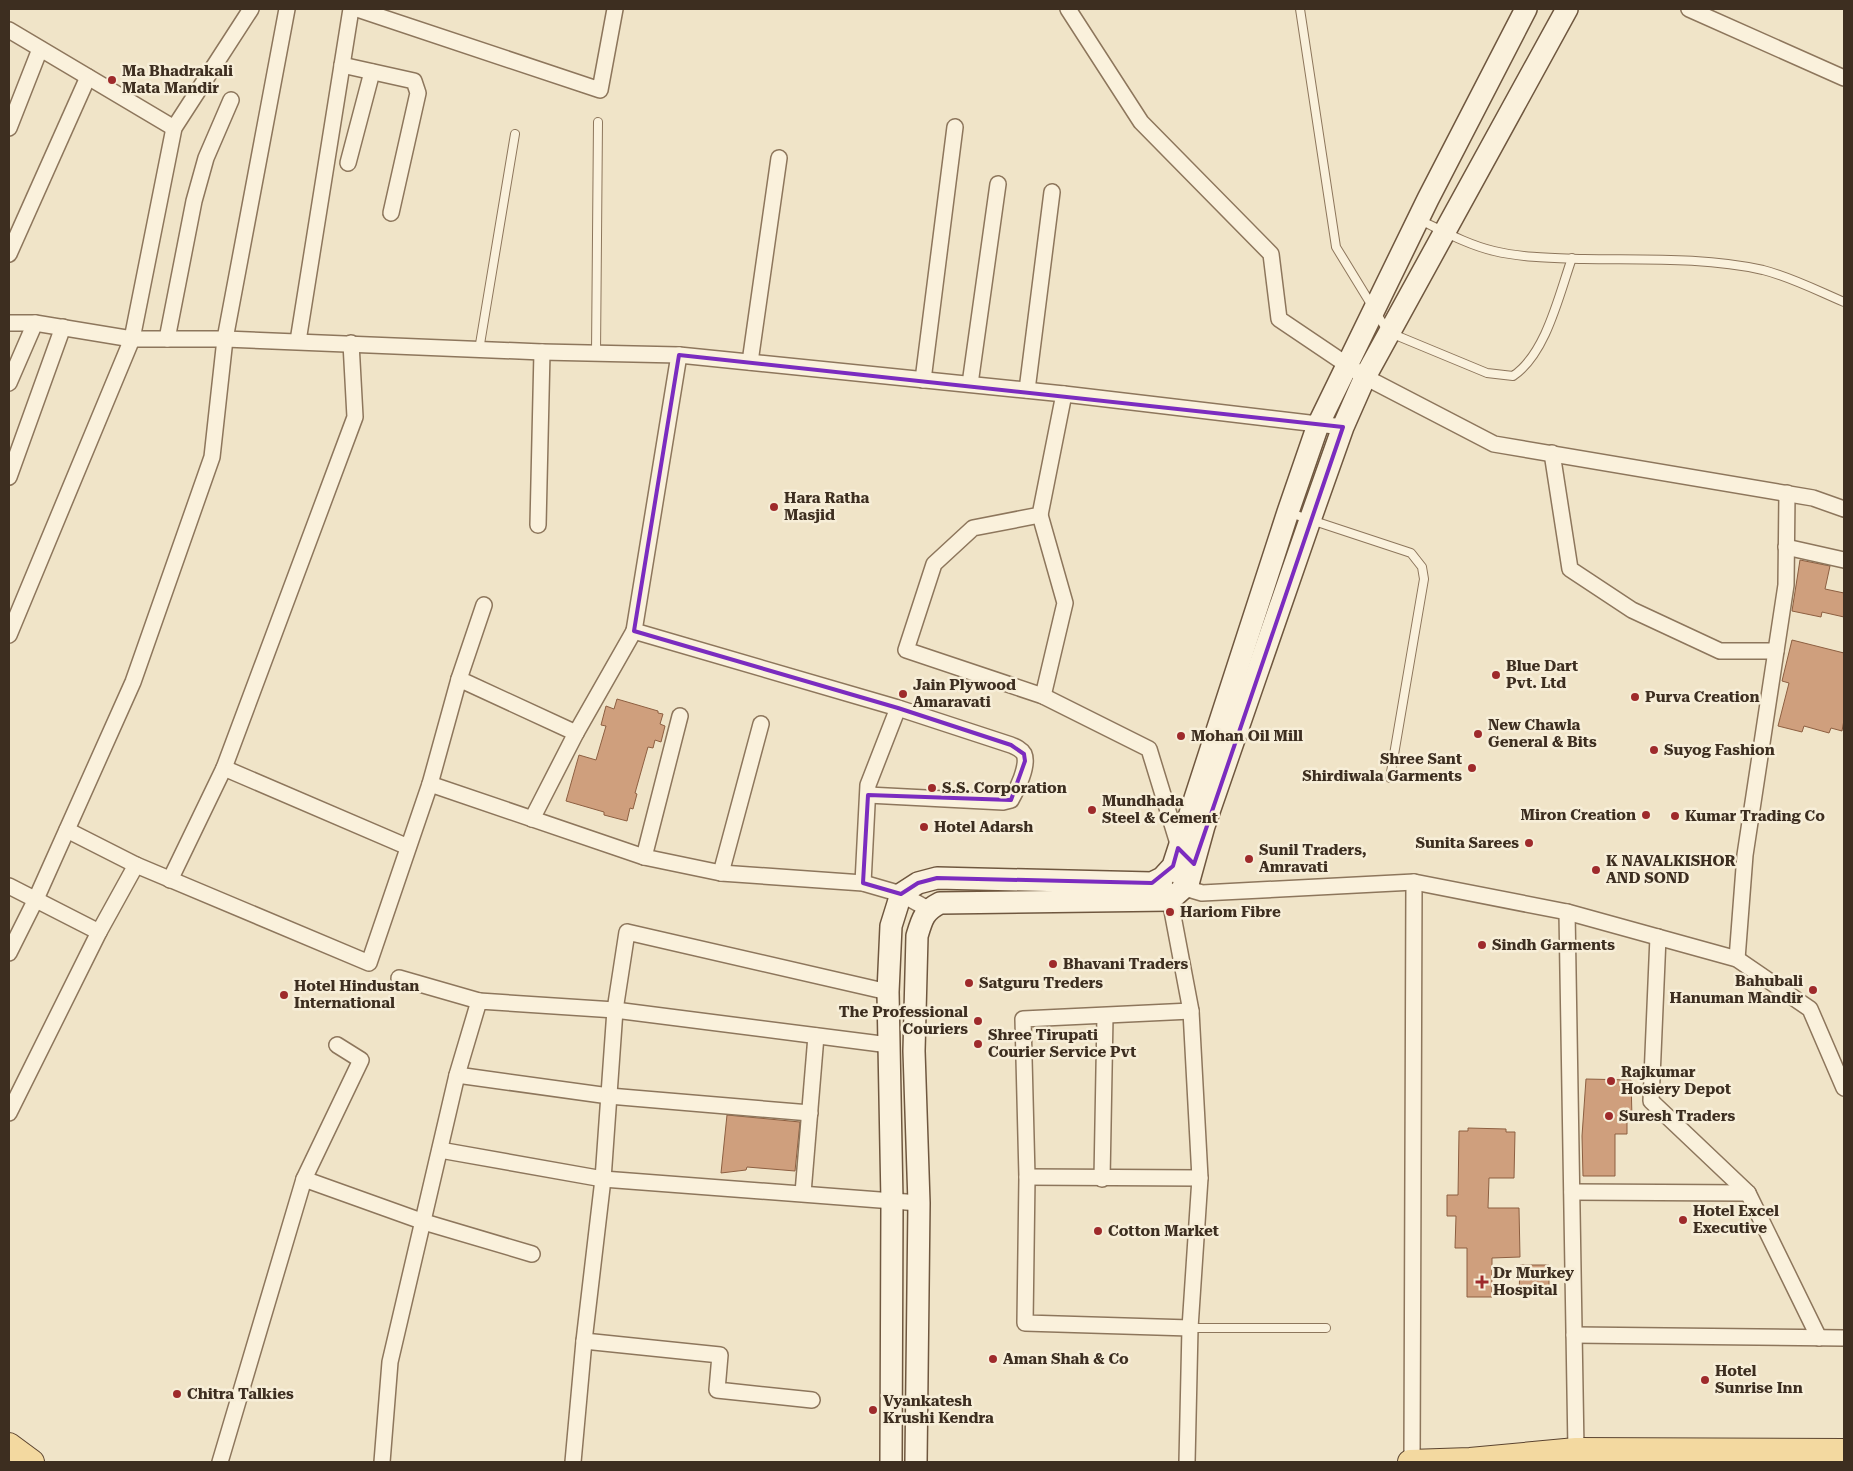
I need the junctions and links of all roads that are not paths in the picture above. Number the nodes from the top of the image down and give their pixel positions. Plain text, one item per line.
1 (251, 9) edge
2 (287, 9) edge
3 (351, 9) edge
4 (357, 9) edge
5 (615, 9) edge
6 (1068, 9) edge
7 (1300, 9) edge
8 (1526, 9) edge
9 (1567, 9) edge
10 (1689, 9) edge
11 (9, 31) edge
12 (40, 49) junction
13 (342, 65) junction
14 (372, 72) junction
15 (88, 77) junction
16 (1844, 78) edge
17 (231, 100) dead end
18 (598, 122) dead end
19 (955, 127) dead end
20 (9, 128) edge
21 (174, 128) junction
22 (515, 134) dead end
23 (779, 158) dead end
24 (348, 163) dead end
25 (998, 184) dead end
26 (1052, 192) dead end
27 (391, 213) dead end
28 (1419, 219) junction
29 (1445, 232) junction
30 (9, 254) edge
31 (1572, 258) junction
32 (1844, 302) edge
33 (1373, 310) junction
34 (9, 323) edge
35 (34, 323) junction
36 (63, 327) junction
37 (1388, 332) junction
38 (132, 338) junction
39 (167, 338) junction
40 (225, 338) junction
41 (298, 341) junction
42 (350, 343) junction
43 (479, 350) junction
44 (542, 352) junction
45 (596, 353) junction
46 (679, 355) junction
47 (750, 362) junction
48 (1347, 365) junction
49 (1364, 376) junction
50 (923, 380) junction
51 (9, 384) edge
52 (970, 384) junction
53 (1027, 390) junction
54 (1064, 394) junction
55 (1318, 425) junction
56 (1343, 427) junction
57 (1552, 453) junction
58 (9, 477) edge
59 (1787, 493) junction
60 (1844, 509) edge
61 (1288, 512) junction
62 (1040, 515) junction
63 (1310, 520) junction
64 (538, 525) dead end
65 (1786, 547) junction
66 (1844, 560) edge
67 (484, 605) dead end
68 (634, 631) junction
69 (9, 636) edge
70 (1776, 651) junction
71 (459, 679) junction
72 (1043, 696) junction
73 (898, 708) junction
74 (680, 716) dead end
75 (761, 724) dead end
76 (576, 733) junction
77 (224, 768) junction
78 (1390, 778) dead end
79 (430, 784) junction
80 (868, 795) junction
81 (532, 819) junction
82 (67, 830) junction
83 (408, 847) junction
84 (644, 857) junction
85 (1177, 864) junction
86 (136, 865) junction
87 (721, 873) junction
88 (170, 880) junction
89 (1414, 882) junction
90 (863, 883) junction
91 (9, 886) edge
92 (901, 894) junction
93 (1177, 894) junction
94 (36, 900) junction
95 (928, 909) junction
96 (1568, 912) junction
97 (99, 932) junction
98 (1658, 937) junction
99 (9, 953) edge
100 (1737, 959) junction
101 (399, 978) dead end
102 (888, 992) junction
103 (479, 1001) junction
104 (615, 1010) junction
105 (1191, 1011) junction
106 (1105, 1016) junction
107 (816, 1036) junction
108 (889, 1045) junction
109 (336, 1046) dead end
110 (457, 1075) junction
111 (1844, 1088) edge
112 (609, 1096) junction
113 (9, 1113) edge
114 (810, 1113) junction
115 (440, 1150) junction
116 (1026, 1176) junction
117 (1200, 1178) junction
118 (304, 1179) junction
119 (603, 1179) junction
120 (1102, 1179) junction
121 (1572, 1192) junction
122 (803, 1193) junction
123 (1748, 1193) junction
124 (892, 1201) junction
125 (919, 1203) junction
126 (424, 1222) junction
127 (532, 1254) dead end
128 (1190, 1328) junction
129 (1326, 1328) dead end
130 (1574, 1335) junction
131 (1819, 1338) junction
132 (1844, 1338) edge
133 (584, 1341) junction
134 (812, 1400) dead end
135 (9, 1445) edge
136 (1576, 1450) junction
137 (1844, 1450) edge
138 (1512, 1459) edge
139 (1469, 1461) edge
140 (32, 1462) edge
141 (220, 1462) edge
142 (382, 1462) edge
143 (573, 1462) edge
144 (890, 1462) edge
145 (916, 1462) edge
146 (1187, 1462) edge
147 (1412, 1462) edge

1 - 21 street
2 - 40 street
3 - 13 street
4 - 5 street
6 - 48 street
7 - 33 lane
8 - 28 street
9 - 29 street
10 - 16 street
11 - 12 street
12 - 15 street
12 - 20 street
13 - 14 street
13 - 41 street
14 - 24 street
14 - 27 street
15 - 21 street
15 - 30 street
17 - 39 street
18 - 45 lane
19 - 50 street
21 - 38 street
22 - 43 lane
23 - 47 street
25 - 52 street
26 - 53 street
28 - 29 lane
28 - 33 street
29 - 31 lane
29 - 37 street
31 - 32 lane
31 - 37 lane
33 - 37 lane
33 - 48 street
34 - 35 street
35 - 36 street
35 - 51 street
36 - 38 street
36 - 58 street
37 - 49 street
38 - 39 street
38 - 69 street
39 - 40 street
40 - 41 street
40 - 82 street
41 - 42 street
42 - 43 street
42 - 77 street
43 - 44 street
44 - 45 street
44 - 64 street
45 - 46 street
46 - 47 street
46 - 68 street
47 - 50 street
48 - 49 street
48 - 55 street
49 - 56 street
49 - 57 street
50 - 52 street
52 - 53 street
53 - 54 street
54 - 55 street
54 - 62 street
55 - 56 street
55 - 61 street
56 - 63 street
57 - 59 street
57 - 70 street
59 - 60 street
59 - 65 street
61 - 63 lane
61 - 85 street
62 - 72 street
62 - 72 street
63 - 78 lane
63 - 85 street
65 - 66 street
65 - 70 street
67 - 71 street
68 - 73 street
68 - 76 street
70 - 100 street
71 - 76 street
71 - 79 street
72 - 85 street
73 - 80 street
73 - 80 street
74 - 84 street
75 - 87 street
76 - 81 street
77 - 83 street
77 - 88 street
79 - 81 street
79 - 83 street
80 - 90 street
81 - 84 street
82 - 86 street
82 - 94 street
83 - 88 street
84 - 87 street
85 - 92 street
85 - 93 street
85 - 93 street
86 - 88 street
86 - 97 street
87 - 90 street
89 - 93 street
89 - 96 street
89 - 147 street
90 - 92 street
91 - 94 street
92 - 95 street
92 - 102 street
93 - 95 street
93 - 105 street
94 - 97 street
94 - 99 street
95 - 125 street
96 - 98 street
96 - 121 street
97 - 113 street
98 - 100 street
98 - 123 street
100 - 111 street
101 - 103 street
102 - 104 street
102 - 108 street
103 - 104 street
103 - 110 street
104 - 107 street
104 - 112 street
105 - 106 street
105 - 117 street
106 - 116 street
106 - 120 street
107 - 108 street
107 - 114 street
108 - 124 street
109 - 118 street
110 - 112 street
110 - 115 street
112 - 114 street
112 - 119 street
114 - 122 street
115 - 119 street
115 - 126 street
116 - 120 street
116 - 128 street
117 - 120 street
117 - 128 street
118 - 126 street
118 - 141 street
119 - 122 street
119 - 133 street
121 - 123 street
121 - 130 street
122 - 124 street
123 - 131 street
124 - 125 street
124 - 144 street
125 - 145 street
126 - 127 street
126 - 142 street
128 - 129 lane
128 - 146 street
130 - 131 street
130 - 136 street
131 - 132 street
133 - 134 street
133 - 143 street
135 - 140 main road
136 - 137 main road
136 - 138 main road
138 - 139 main road
139 - 147 main road

